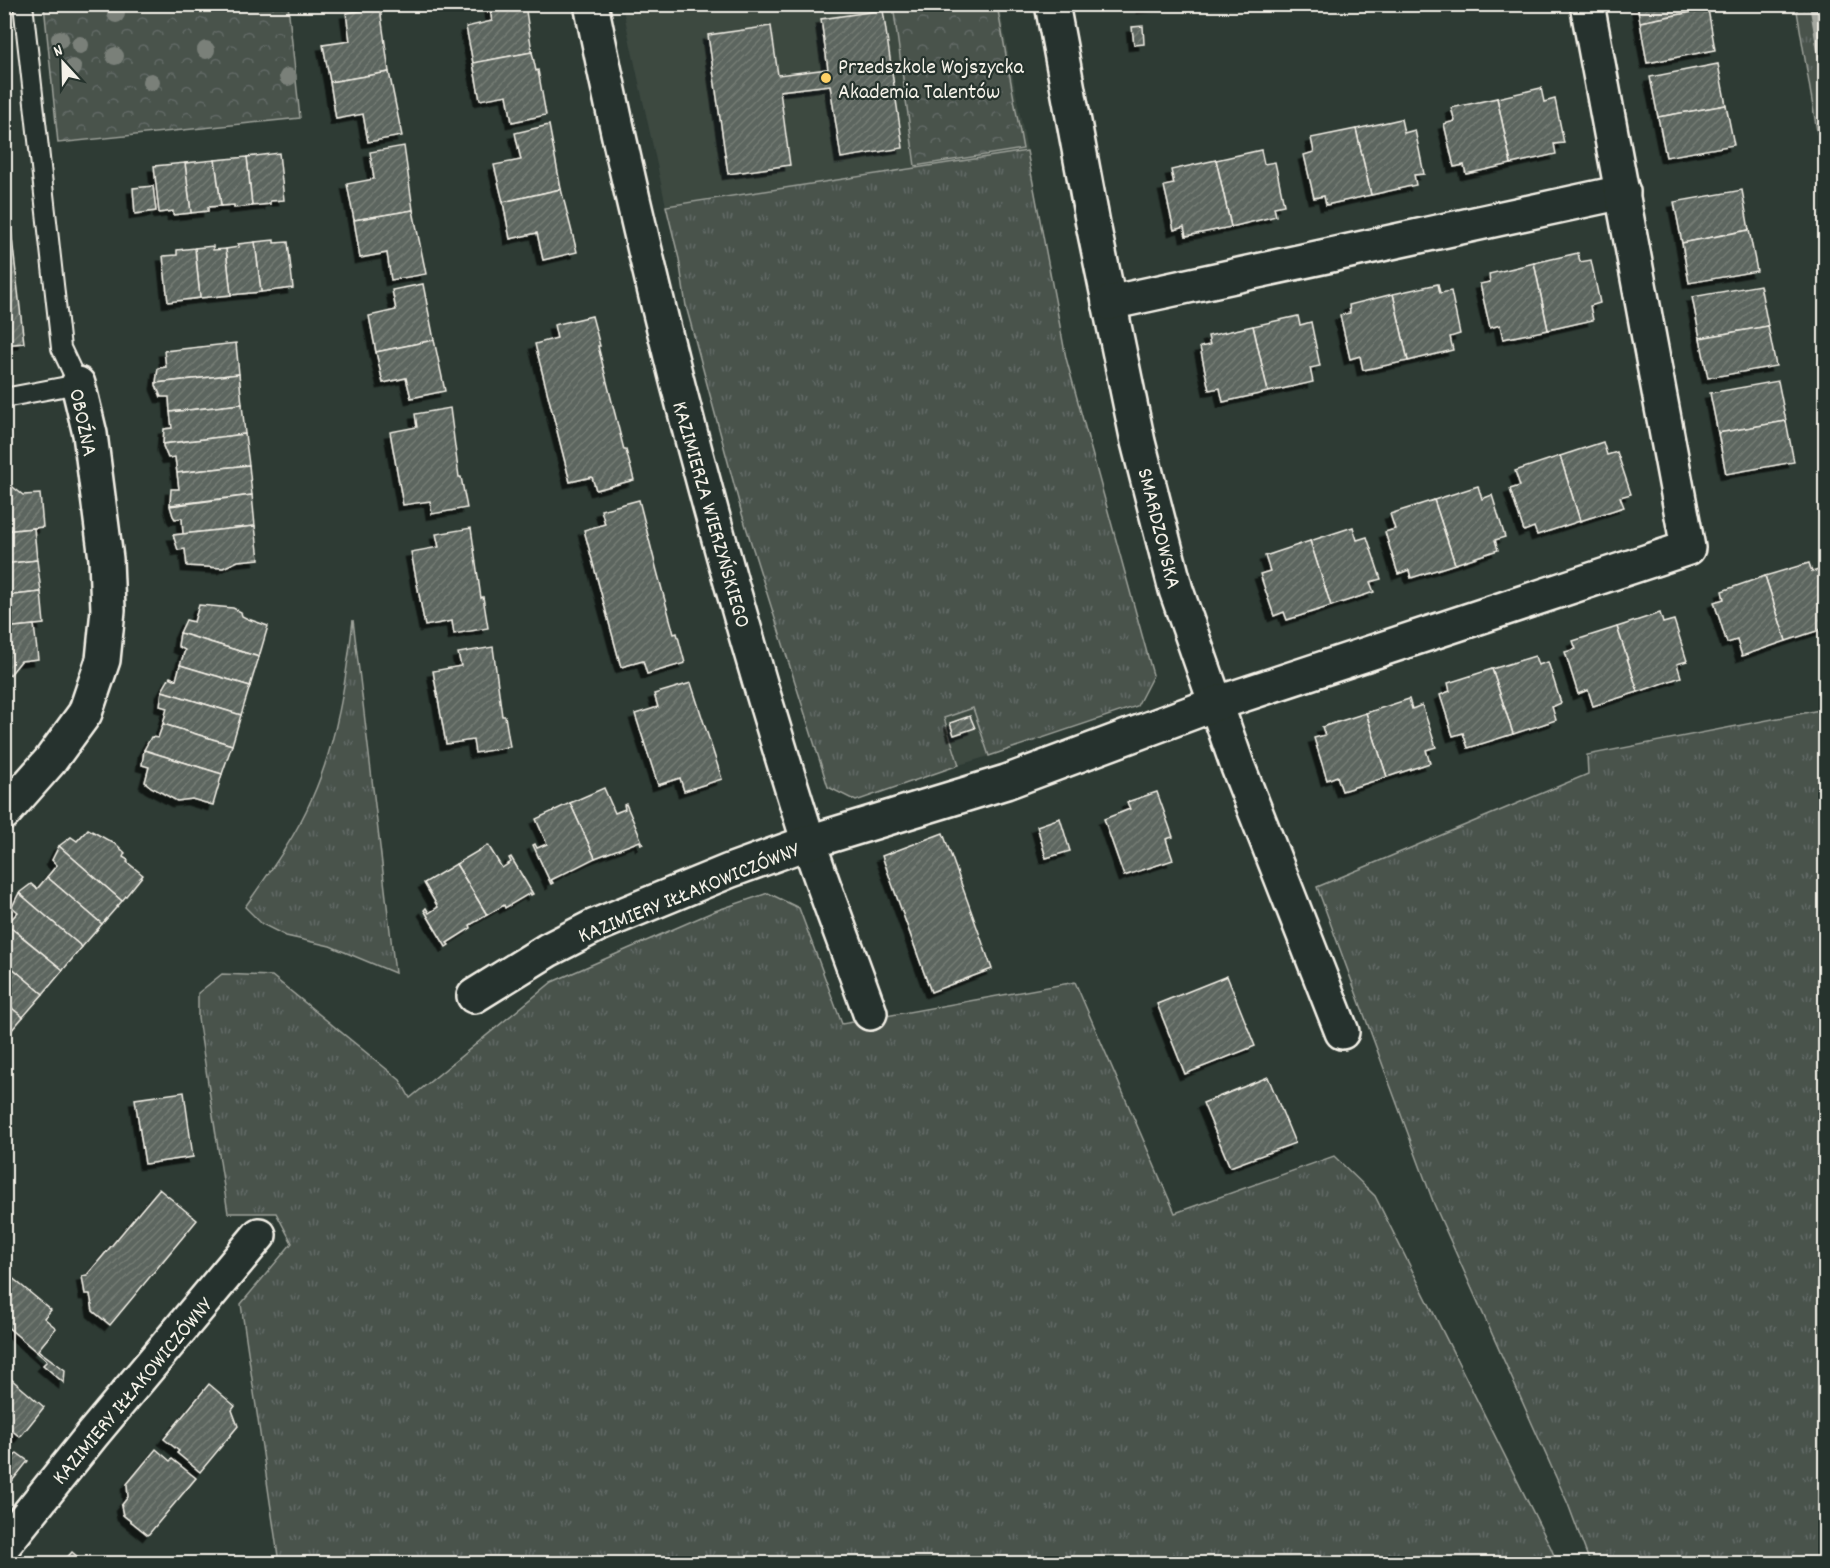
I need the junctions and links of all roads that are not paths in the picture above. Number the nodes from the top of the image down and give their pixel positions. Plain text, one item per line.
1 (23, 4) edge
2 (591, 4) edge
3 (1052, 4) edge
4 (1587, 4) edge
5 (1623, 192) junction
6 (1110, 303) junction
7 (78, 384) junction
8 (4, 398) edge
9 (1215, 704) junction
10 (4, 813) edge
11 (809, 842) junction
12 (474, 996) dead end
13 (870, 1013) dead end
14 (1342, 1032) dead end
15 (259, 1235) dead end
16 (4, 1545) edge

1 - 7 lane, OBOŹNA
2 - 11 street, KAZIMIERZA WIERZYŃSKIEGO
3 - 6 street, SMARDZOWSKA
4 - 5 street
5 - 6 street
5 - 9 street, KAZIMIERY IŁŁAKOWICZÓWNY
6 - 9 street, SMARDZOWSKA
7 - 8 lane
7 - 10 street, OBOŹNA
9 - 11 street, KAZIMIERY IŁŁAKOWICZÓWNY
9 - 14 street, SMARDZOWSKA
11 - 12 street, KAZIMIERY IŁŁAKOWICZÓWNY
11 - 13 street, KAZIMIERZA WIERZYŃSKIEGO
15 - 16 street, KAZIMIERY IŁŁAKOWICZÓWNY

